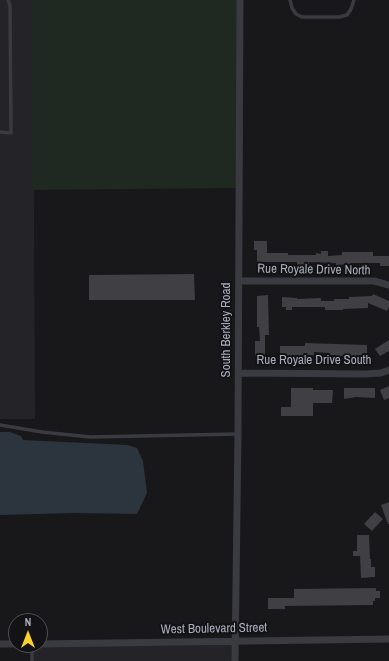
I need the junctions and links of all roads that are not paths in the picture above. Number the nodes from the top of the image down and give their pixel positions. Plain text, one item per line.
1 (8, 0) edge
2 (240, 0) edge
3 (290, 0) edge
4 (354, 0) edge
5 (0, 132) edge
6 (239, 281) junction
7 (389, 285) edge
8 (389, 370) edge
9 (238, 373) junction
10 (0, 425) edge
11 (238, 434) junction
12 (389, 639) edge
13 (235, 641) junction
14 (48, 644) edge
15 (235, 661) edge

1 - 5 lane
2 - 6 street, South Berkley Road
3 - 4 lane
6 - 7 street, Rue Royale Drive North
6 - 9 street, South Berkley Road
8 - 9 street, Rue Royale Drive South
9 - 11 street, South Berkley Road
10 - 11 lane
11 - 13 street, South Berkley Road
12 - 13 street, West Boulevard Street
13 - 14 street, West Boulevard Street
13 - 15 street, South Berkley Road

